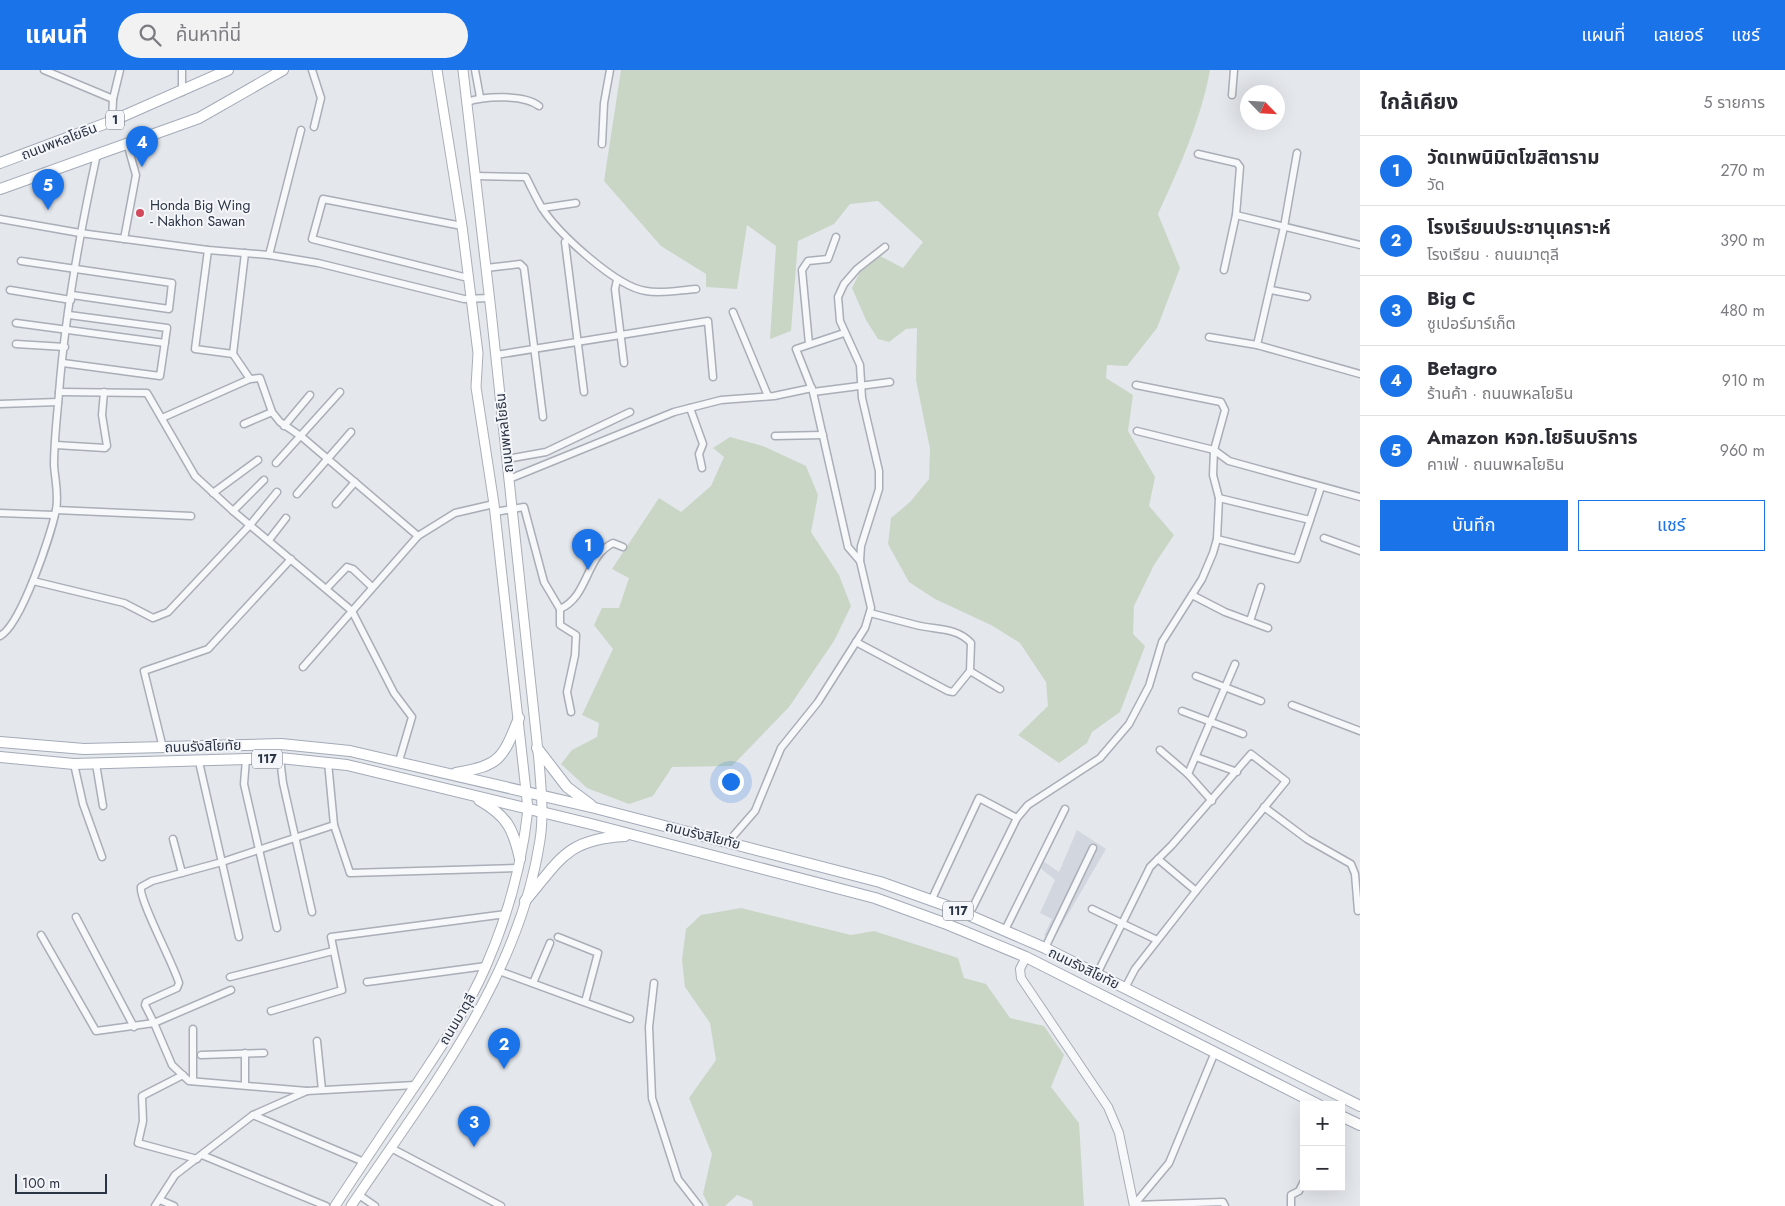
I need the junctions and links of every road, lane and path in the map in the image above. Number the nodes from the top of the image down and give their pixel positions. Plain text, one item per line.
1 (44, 70) edge
2 (120, 70) edge
3 (182, 70) edge
4 (228, 70) edge
5 (283, 70) edge
6 (312, 70) edge
7 (437, 70) edge
8 (463, 70) edge
9 (475, 70) edge
10 (610, 70) edge
11 (1234, 70) edge
12 (182, 92) junction
13 (1232, 95) dead end
14 (480, 98) junction
15 (113, 99) junction
16 (467, 102) junction
17 (539, 106) dead end
18 (112, 121) junction
19 (314, 128) dead end
20 (301, 130) dead end
21 (127, 144) junction
22 (602, 144) dead end
23 (1297, 153) dead end
24 (97, 154) junction
25 (1198, 154) dead end
26 (0, 163) edge
27 (476, 176) junction
28 (0, 189) edge
29 (576, 203) dead end
30 (542, 208) junction
31 (1236, 215) junction
32 (0, 219) edge
33 (462, 226) junction
34 (1284, 227) junction
35 (80, 233) junction
36 (836, 237) dead end
37 (124, 239) junction
38 (565, 242) dead end
39 (1360, 245) edge
40 (885, 247) dead end
41 (208, 250) junction
42 (245, 253) junction
43 (269, 255) junction
44 (21, 261) dead end
45 (486, 268) junction
46 (75, 270) junction
47 (1224, 270) dead end
48 (468, 278) junction
49 (617, 280) junction
50 (696, 289) dead end
51 (10, 290) dead end
52 (1271, 290) junction
53 (71, 297) junction
54 (489, 298) junction
55 (1307, 298) dead end
56 (471, 300) junction
57 (733, 312) dead end
58 (69, 315) junction
59 (16, 322) dead end
60 (67, 328) junction
61 (844, 333) junction
62 (620, 334) junction
63 (1209, 337) dead end
64 (578, 340) junction
65 (165, 343) junction
66 (16, 344) dead end
67 (809, 344) junction
68 (1257, 345) junction
69 (65, 347) junction
70 (534, 350) junction
71 (233, 354) junction
72 (496, 355) junction
73 (63, 363) junction
74 (624, 363) dead end
75 (1360, 374) edge
76 (713, 377) dead end
77 (250, 379) junction
78 (890, 382) dead end
79 (861, 385) junction
80 (1136, 385) dead end
81 (812, 390) junction
82 (59, 392) junction
83 (104, 392) junction
84 (340, 392) dead end
85 (584, 392) dead end
86 (310, 395) dead end
87 (768, 396) junction
88 (58, 402) junction
89 (0, 404) edge
90 (690, 408) junction
91 (272, 412) junction
92 (630, 412) dead end
93 (543, 417) dead end
94 (162, 418) junction
95 (244, 424) dead end
96 (284, 426) junction
97 (1137, 431) dead end
98 (351, 432) dead end
99 (823, 435) junction
100 (302, 436) junction
101 (775, 436) dead end
102 (56, 445) junction
103 (1214, 450) junction
104 (328, 458) junction
105 (507, 459) junction
106 (258, 460) dead end
107 (276, 463) dead end
108 (702, 468) dead end
109 (509, 479) junction
110 (264, 480) dead end
111 (355, 482) junction
112 (1321, 487) junction
113 (277, 492) dead end
114 (213, 493) junction
115 (297, 494) dead end
116 (1360, 497) edge
117 (1219, 498) junction
118 (336, 504) dead end
119 (495, 508) junction
120 (512, 509) junction
121 (233, 511) junction
122 (0, 513) edge
123 (55, 513) junction
124 (191, 516) dead end
125 (286, 518) dead end
126 (1310, 520) junction
127 (250, 526) junction
128 (418, 536) junction
129 (1324, 538) dead end
130 (1217, 539) junction
131 (269, 540) junction
132 (623, 547) dead end
133 (1360, 550) edge
134 (291, 559) junction
135 (860, 561) junction
136 (33, 580) junction
137 (372, 587) junction
138 (1261, 587) dead end
139 (327, 588) junction
140 (1192, 595) junction
141 (560, 609) junction
142 (352, 611) junction
143 (870, 613) junction
144 (1250, 621) junction
145 (1268, 628) dead end
146 (0, 636) edge
147 (856, 642) junction
148 (1235, 664) dead end
149 (302, 667) dead end
150 (970, 671) junction
151 (1196, 676) dead end
152 (1225, 687) junction
153 (1000, 689) dead end
154 (1262, 701) dead end
155 (1292, 704) dead end
156 (1182, 711) dead end
157 (571, 712) dead end
158 (519, 718) junction
159 (1211, 722) junction
160 (1360, 731) edge
161 (1243, 734) dead end
162 (0, 742) edge
163 (163, 748) junction
164 (194, 748) junction
165 (537, 748) junction
166 (1160, 750) dead end
167 (0, 757) edge
168 (1196, 757) junction
169 (280, 758) junction
170 (246, 759) junction
171 (399, 761) junction
172 (197, 762) junction
173 (328, 762) junction
174 (74, 764) junction
175 (96, 764) junction
176 (1236, 772) junction
177 (450, 774) junction
178 (1188, 774) junction
179 (527, 793) junction
180 (468, 794) junction
181 (542, 796) junction
182 (1212, 801) junction
183 (103, 806) dead end
184 (1264, 807) junction
185 (595, 808) junction
186 (528, 809) junction
187 (1065, 809) dead end
188 (542, 812) junction
189 (1017, 818) junction
190 (334, 825) junction
191 (636, 836) junction
192 (296, 837) junction
193 (174, 839) dead end
194 (728, 842) junction
195 (1093, 848) dead end
196 (259, 850) junction
197 (102, 857) dead end
198 (1158, 859) junction
199 (222, 862) junction
200 (520, 863) junction
201 (182, 873) junction
202 (1196, 891) junction
203 (525, 901) junction
204 (932, 901) junction
205 (1092, 909) dead end
206 (1358, 911) dead end
207 (312, 912) dead end
208 (506, 914) junction
209 (969, 915) junction
210 (76, 917) dead end
211 (1122, 924) junction
212 (276, 928) dead end
213 (1005, 930) junction
214 (41, 935) dead end
215 (558, 936) dead end
216 (239, 937) dead end
217 (1157, 940) junction
218 (550, 943) dead end
219 (1045, 948) junction
220 (334, 951) junction
221 (1026, 957) junction
222 (486, 966) junction
223 (499, 971) junction
224 (1097, 974) junction
225 (230, 977) dead end
226 (367, 982) dead end
227 (654, 983) dead end
228 (533, 984) junction
229 (1125, 988) junction
230 (231, 990) dead end
231 (584, 1002) junction
232 (271, 1011) dead end
233 (630, 1019) dead end
234 (1190, 1020) junction
235 (154, 1023) junction
236 (134, 1027) junction
237 (192, 1029) dead end
238 (1183, 1035) junction
239 (317, 1041) dead end
240 (1215, 1052) junction
241 (244, 1053) junction
242 (264, 1053) dead end
243 (201, 1055) dead end
244 (183, 1075) junction
245 (193, 1081) junction
246 (245, 1085) junction
247 (415, 1085) junction
248 (322, 1090) junction
249 (307, 1091) junction
250 (427, 1093) junction
251 (1311, 1101) edge
252 (1360, 1106) edge
253 (253, 1115) junction
254 (1345, 1118) edge
255 (1360, 1126) edge
256 (391, 1148) junction
257 (199, 1157) junction
258 (364, 1162) junction
259 (1300, 1189) edge
260 (359, 1195) junction
261 (157, 1203) edge
262 (174, 1206) edge
263 (326, 1206) edge
264 (335, 1206) edge
265 (351, 1206) edge
266 (375, 1206) edge
267 (501, 1206) edge
268 (699, 1206) edge
269 (1134, 1206) edge
270 (1226, 1206) edge
271 (1291, 1206) edge

1 - 15 street
2 - 15 street
3 - 12 street
4 - 12 main road, ถนนพหลโยธิน / 1
5 - 21 main road, ถนนพหลโยธิน / 1
6 - 19 street
7 - 33 main road, ถนนพหลโยธิน
8 - 16 main road, ถนนพหลโยธิน
9 - 14 street
10 - 22 street
11 - 13 street
12 - 18 main road, ถนนพหลโยธิน / 1
14 - 16 street
14 - 17 street
15 - 18 street
16 - 27 main road, ถนนพหลโยธิน
18 - 26 main road, ถนนพหลโยธิน / 1
20 - 43 street
21 - 24 main road, ถนนพหลโยธิน / 1
21 - 37 street
23 - 34 street
24 - 28 main road, ถนนพหลโยธิน / 1
24 - 35 street
25 - 31 street
27 - 30 street
27 - 45 main road, ถนนพหลโยธิน
29 - 30 street
30 - 49 street
31 - 34 street
31 - 47 street
32 - 35 street
33 - 48 main road, ถนนพหลโยธิน
33 - 48 street
34 - 39 street
34 - 52 street
35 - 37 street
35 - 46 street
36 - 67 street
37 - 41 street
38 - 64 street
40 - 61 street
41 - 42 street
41 - 71 street
42 - 43 street
42 - 71 street
43 - 56 street
44 - 46 street
45 - 54 main road, ถนนพหลโยธิน
45 - 70 street
46 - 53 street
46 - 53 street
48 - 56 main road, ถนนพหลโยธิน
49 - 50 street
49 - 62 street
51 - 53 street
52 - 55 street
52 - 68 street
53 - 58 street
54 - 56 street
54 - 72 main road, ถนนพหลโยธิน
56 - 119 main road, ถนนพหลโยธิน
57 - 87 street
58 - 60 street
58 - 65 street
59 - 60 street
60 - 65 street
60 - 69 street
61 - 67 street
61 - 79 street
62 - 64 street
62 - 74 street
62 - 76 street
63 - 68 street
64 - 70 street
64 - 85 street
65 - 73 street
66 - 69 street
67 - 81 street
68 - 75 street
69 - 73 street
70 - 72 street
70 - 93 street
71 - 77 street
72 - 105 main road, ถนนพหลโยธิน
73 - 82 street
77 - 91 street
77 - 94 street
78 - 79 street
79 - 81 street
79 - 135 street
80 - 103 street
81 - 87 street
81 - 99 street
82 - 83 street
82 - 88 street
83 - 94 street
83 - 102 street
84 - 100 street
86 - 96 street
87 - 90 street
88 - 89 street
88 - 102 street
90 - 108 street
90 - 109 street
91 - 95 street
91 - 96 street
92 - 105 street
94 - 114 street
96 - 100 street
97 - 103 street
98 - 104 street
99 - 101 street
99 - 135 street
100 - 104 street
100 - 107 street
102 - 123 street
103 - 112 street
103 - 117 street
104 - 111 street
104 - 115 street
105 - 109 main road, ถนนพหลโยธิน
106 - 114 street
109 - 120 main road, ถนนพหลโยธิน
110 - 121 street
111 - 118 street
111 - 128 street
112 - 116 street
112 - 126 street
113 - 127 street
114 - 121 street
117 - 126 street
117 - 130 street
119 - 120 street
119 - 128 street
119 - 158 main road, ถนนพหลโยธิน
120 - 141 street
120 - 165 main road, ถนนพหลโยธิน
121 - 127 street
122 - 123 street
123 - 124 street
123 - 136 street
125 - 131 street
126 - 130 street
127 - 131 street
127 - 136 street
128 - 137 street
129 - 133 street
130 - 140 street
131 - 134 street
132 - 141 street
134 - 139 street
134 - 163 street
135 - 143 street
136 - 146 street
137 - 139 street
137 - 142 street
138 - 144 street
139 - 142 street
140 - 144 street
140 - 189 street
141 - 157 street
142 - 149 street
142 - 171 street
143 - 147 street
143 - 150 street
144 - 145 street
147 - 150 street
147 - 194 street
148 - 152 street
150 - 153 street
151 - 152 street
152 - 154 street
152 - 159 street
155 - 160 street
156 - 159 street
158 - 177 main road
158 - 179 main road, ถนนพหลโยธิน
159 - 161 street
159 - 168 street
162 - 163 main road, ถนนรังสิโยทัย / 117
163 - 164 main road, ถนนรังสิโยทัย / 117
164 - 171 main road, ถนนรังสิโยทัย / 117
164 - 172 main road
165 - 181 main road, ถนนพหลโยธิน
165 - 185 main road
166 - 178 street
167 - 174 main road, ถนนรังสิโยทัย / 117
168 - 176 street
168 - 178 street
169 - 170 main road, ถนนรังสิโยทัย / 117
169 - 173 main road, ถนนรังสิโยทัย / 117
169 - 192 street
170 - 172 main road, ถนนรังสิโยทัย / 117
170 - 196 street
171 - 177 main road, ถนนรังสิโยทัย / 117
172 - 175 main road, ถนนรังสิโยทัย / 117
172 - 199 street
173 - 180 main road, ถนนรังสิโยทัย / 117
173 - 190 street
174 - 175 main road, ถนนรังสิโยทัย / 117
174 - 197 street
175 - 183 street
176 - 182 street
176 - 184 street
177 - 179 main road, ถนนรังสิโยทัย / 117
178 - 182 street
179 - 181 main road, ถนนรังสิโยทัย / 117
179 - 186 main road, ถนนพหลโยธิน
180 - 186 main road, ถนนรังสิโยทัย / 117
180 - 200 main road
181 - 185 main road, ถนนรังสิโยทัย / 117
181 - 188 main road, ถนนพหลโยธิน
182 - 198 street
184 - 202 street
184 - 206 street
185 - 194 main road, ถนนรังสิโยทัย / 117
186 - 188 main road, ถนนรังสิโยทัย / 117
186 - 200 main road, ถนนมาตุลี
187 - 213 street
188 - 191 main road, ถนนรังสิโยทัย / 117
188 - 203 main road, ถนนมาตุลี
189 - 204 street
189 - 209 street
190 - 192 street
190 - 200 street
191 - 203 main road
191 - 221 main road, ถนนรังสิโยทัย / 117
192 - 196 street
192 - 207 street
193 - 201 street
194 - 204 main road, ถนนรังสิโยทัย / 117
195 - 219 street
196 - 199 street
196 - 212 street
198 - 202 street
198 - 211 street
199 - 201 street
199 - 216 street
200 - 208 main road, ถนนมาตุลี
201 - 235 street
202 - 217 street
203 - 223 main road, ถนนมาตุลี
204 - 209 main road, ถนนรังสิโยทัย / 117
205 - 211 street
208 - 220 street
208 - 222 main road, ถนนมาตุลี
209 - 213 main road, ถนนรังสิโยทัย / 117
210 - 236 street
211 - 217 street
211 - 224 street
213 - 219 main road, ถนนรังสิโยทัย / 117
214 - 236 street
215 - 231 street
217 - 229 street
218 - 228 street
219 - 224 main road, ถนนรังสิโยทัย / 117
220 - 225 street
220 - 232 street
221 - 238 main road, ถนนรังสิโยทัย / 117
221 - 269 street
222 - 226 street
222 - 247 main road, ถนนมาตุลี
223 - 228 street
223 - 250 main road, ถนนมาตุลี
224 - 229 main road, ถนนรังสิโยทัย / 117
227 - 268 street
228 - 231 street
229 - 234 main road, ถนนรังสิโยทัย / 117
230 - 235 street
231 - 233 street
234 - 238 main road
234 - 252 main road, ถนนรังสิโยทัย / 117
235 - 236 street
235 - 244 street
237 - 245 street
238 - 240 main road, ถนนรังสิโยทัย / 117
239 - 248 street
240 - 251 main road, ถนนรังสิโยทัย / 117
240 - 269 street
241 - 242 street
241 - 243 street
241 - 246 street
244 - 245 street
244 - 257 street
245 - 246 street
246 - 249 street
247 - 248 street
247 - 250 main road
247 - 258 main road, ถนนมาตุลี
248 - 249 street
249 - 253 street
250 - 256 main road, ถนนมาตุลี
253 - 257 street
253 - 258 street
254 - 255 main road
256 - 260 main road, ถนนมาตุลี
256 - 267 street
257 - 261 street
257 - 263 street
258 - 264 main road, ถนนมาตุลี
259 - 271 street
260 - 265 main road, ถนนมาตุลี
260 - 266 street
261 - 262 street
269 - 270 street

